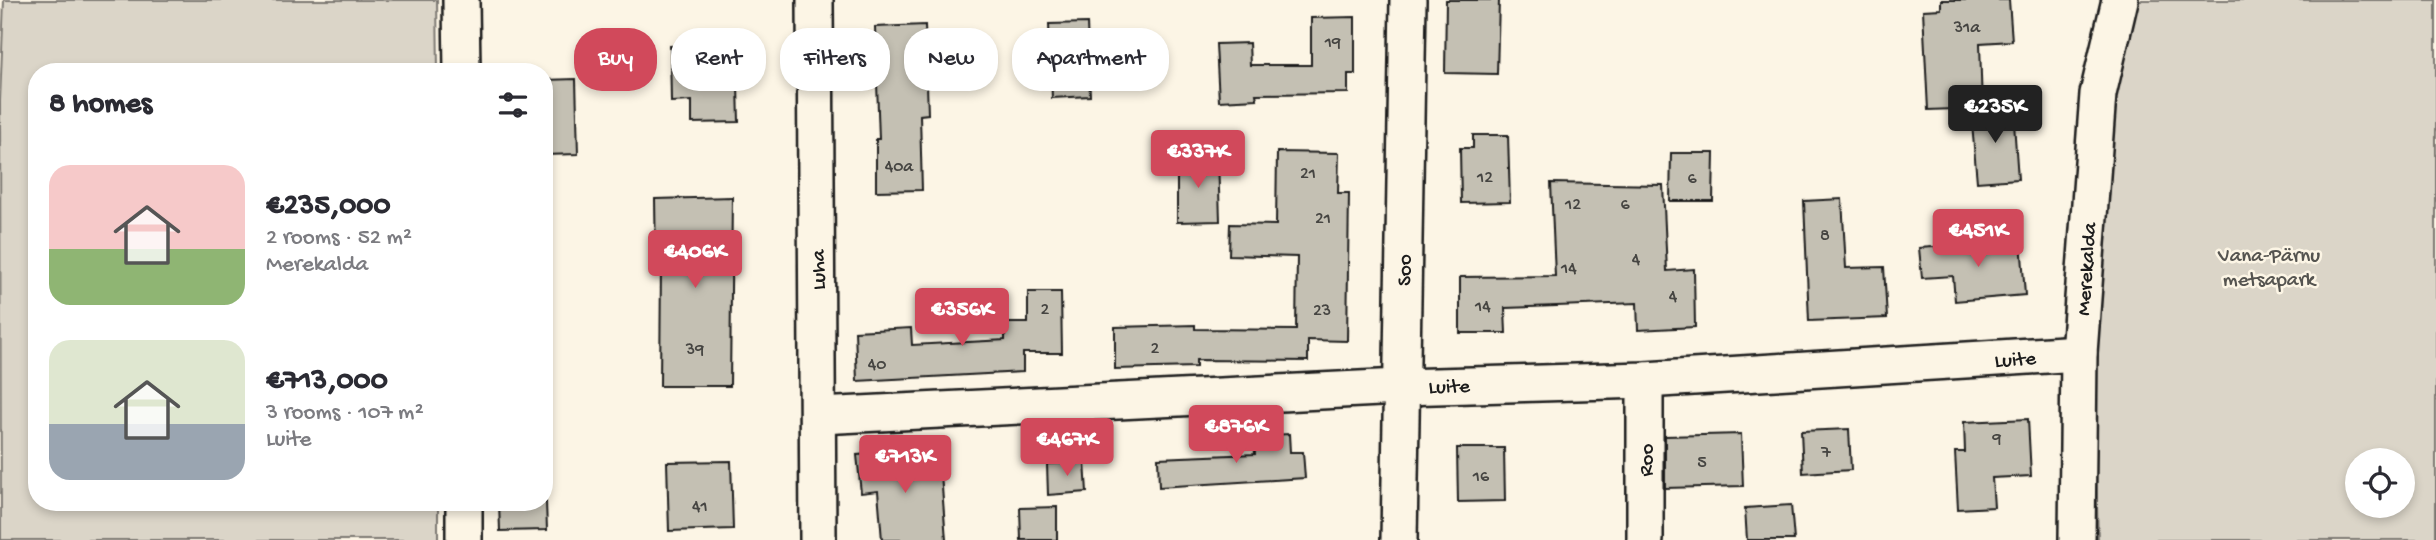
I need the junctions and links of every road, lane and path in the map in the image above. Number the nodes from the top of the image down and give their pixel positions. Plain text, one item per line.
1 (461, 0) edge
2 (815, 0) edge
3 (1408, 0) edge
4 (2120, 0) edge
5 (462, 63) edge
6 (2078, 353) junction
7 (1646, 380) junction
8 (1401, 387) junction
9 (818, 415) junction
10 (464, 511) edge
11 (464, 540) edge
12 (818, 540) edge
13 (1399, 540) edge
14 (1645, 540) edge
15 (2077, 540) edge

1 - 5 street
2 - 9 street, Luha
3 - 8 street, Soo
4 - 6 street, Merekalda
6 - 7 street, Luite
6 - 15 street, Merekalda
7 - 8 street, Luite
7 - 14 street, Roo
8 - 9 street, Luite
8 - 13 street, Soo
9 - 12 street, Luha
10 - 11 street

